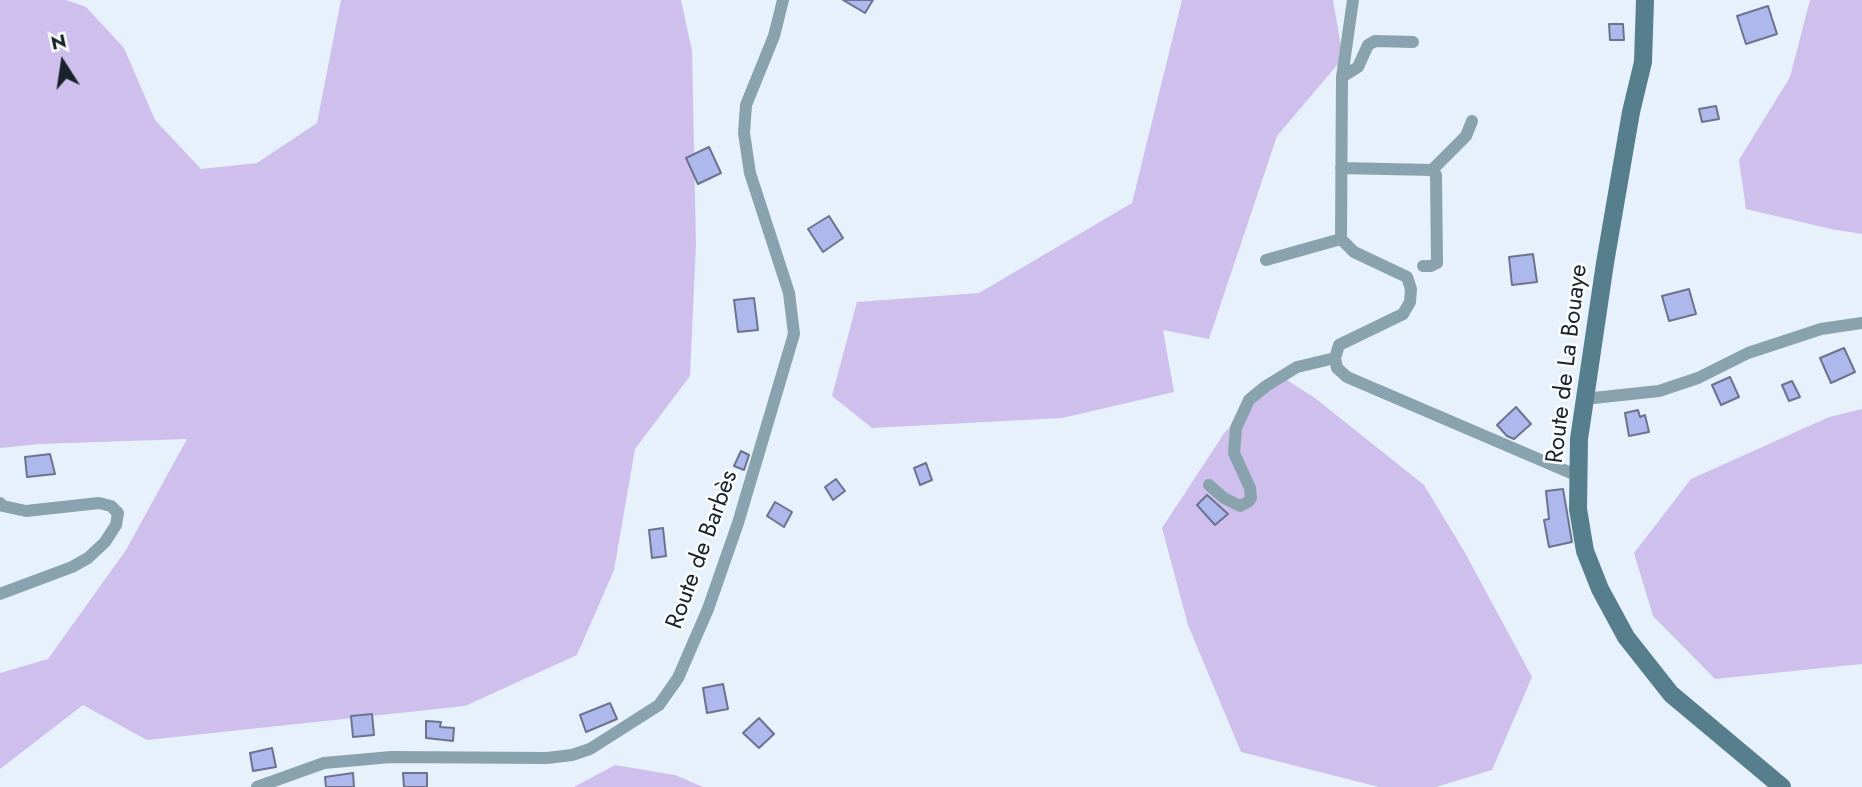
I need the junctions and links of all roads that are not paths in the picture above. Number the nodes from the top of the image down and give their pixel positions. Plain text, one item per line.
1 (783, 0) edge
2 (1353, 0) edge
3 (1645, 0) edge
4 (1413, 42) dead end
5 (1342, 77) junction
6 (1472, 121) dead end
7 (1341, 168) junction
8 (1432, 170) junction
9 (1341, 239) junction
10 (1266, 260) dead end
11 (1423, 266) dead end
12 (1862, 323) edge
13 (1335, 358) junction
14 (1584, 399) junction
15 (1578, 476) junction
16 (1209, 485) dead end
17 (0, 503) edge
18 (0, 594) edge
19 (257, 787) edge
20 (1782, 787) edge

1 - 19 street, Route de Barbès
2 - 5 street
3 - 14 main road, Route de La Bouaye
4 - 5 street
5 - 7 street
6 - 8 street
7 - 8 street
7 - 9 street
8 - 11 street
9 - 10 street
9 - 13 street
12 - 14 street
13 - 15 street
13 - 16 street
14 - 15 main road, Route de La Bouaye
15 - 20 main road, Route de La Bouaye
17 - 18 street

